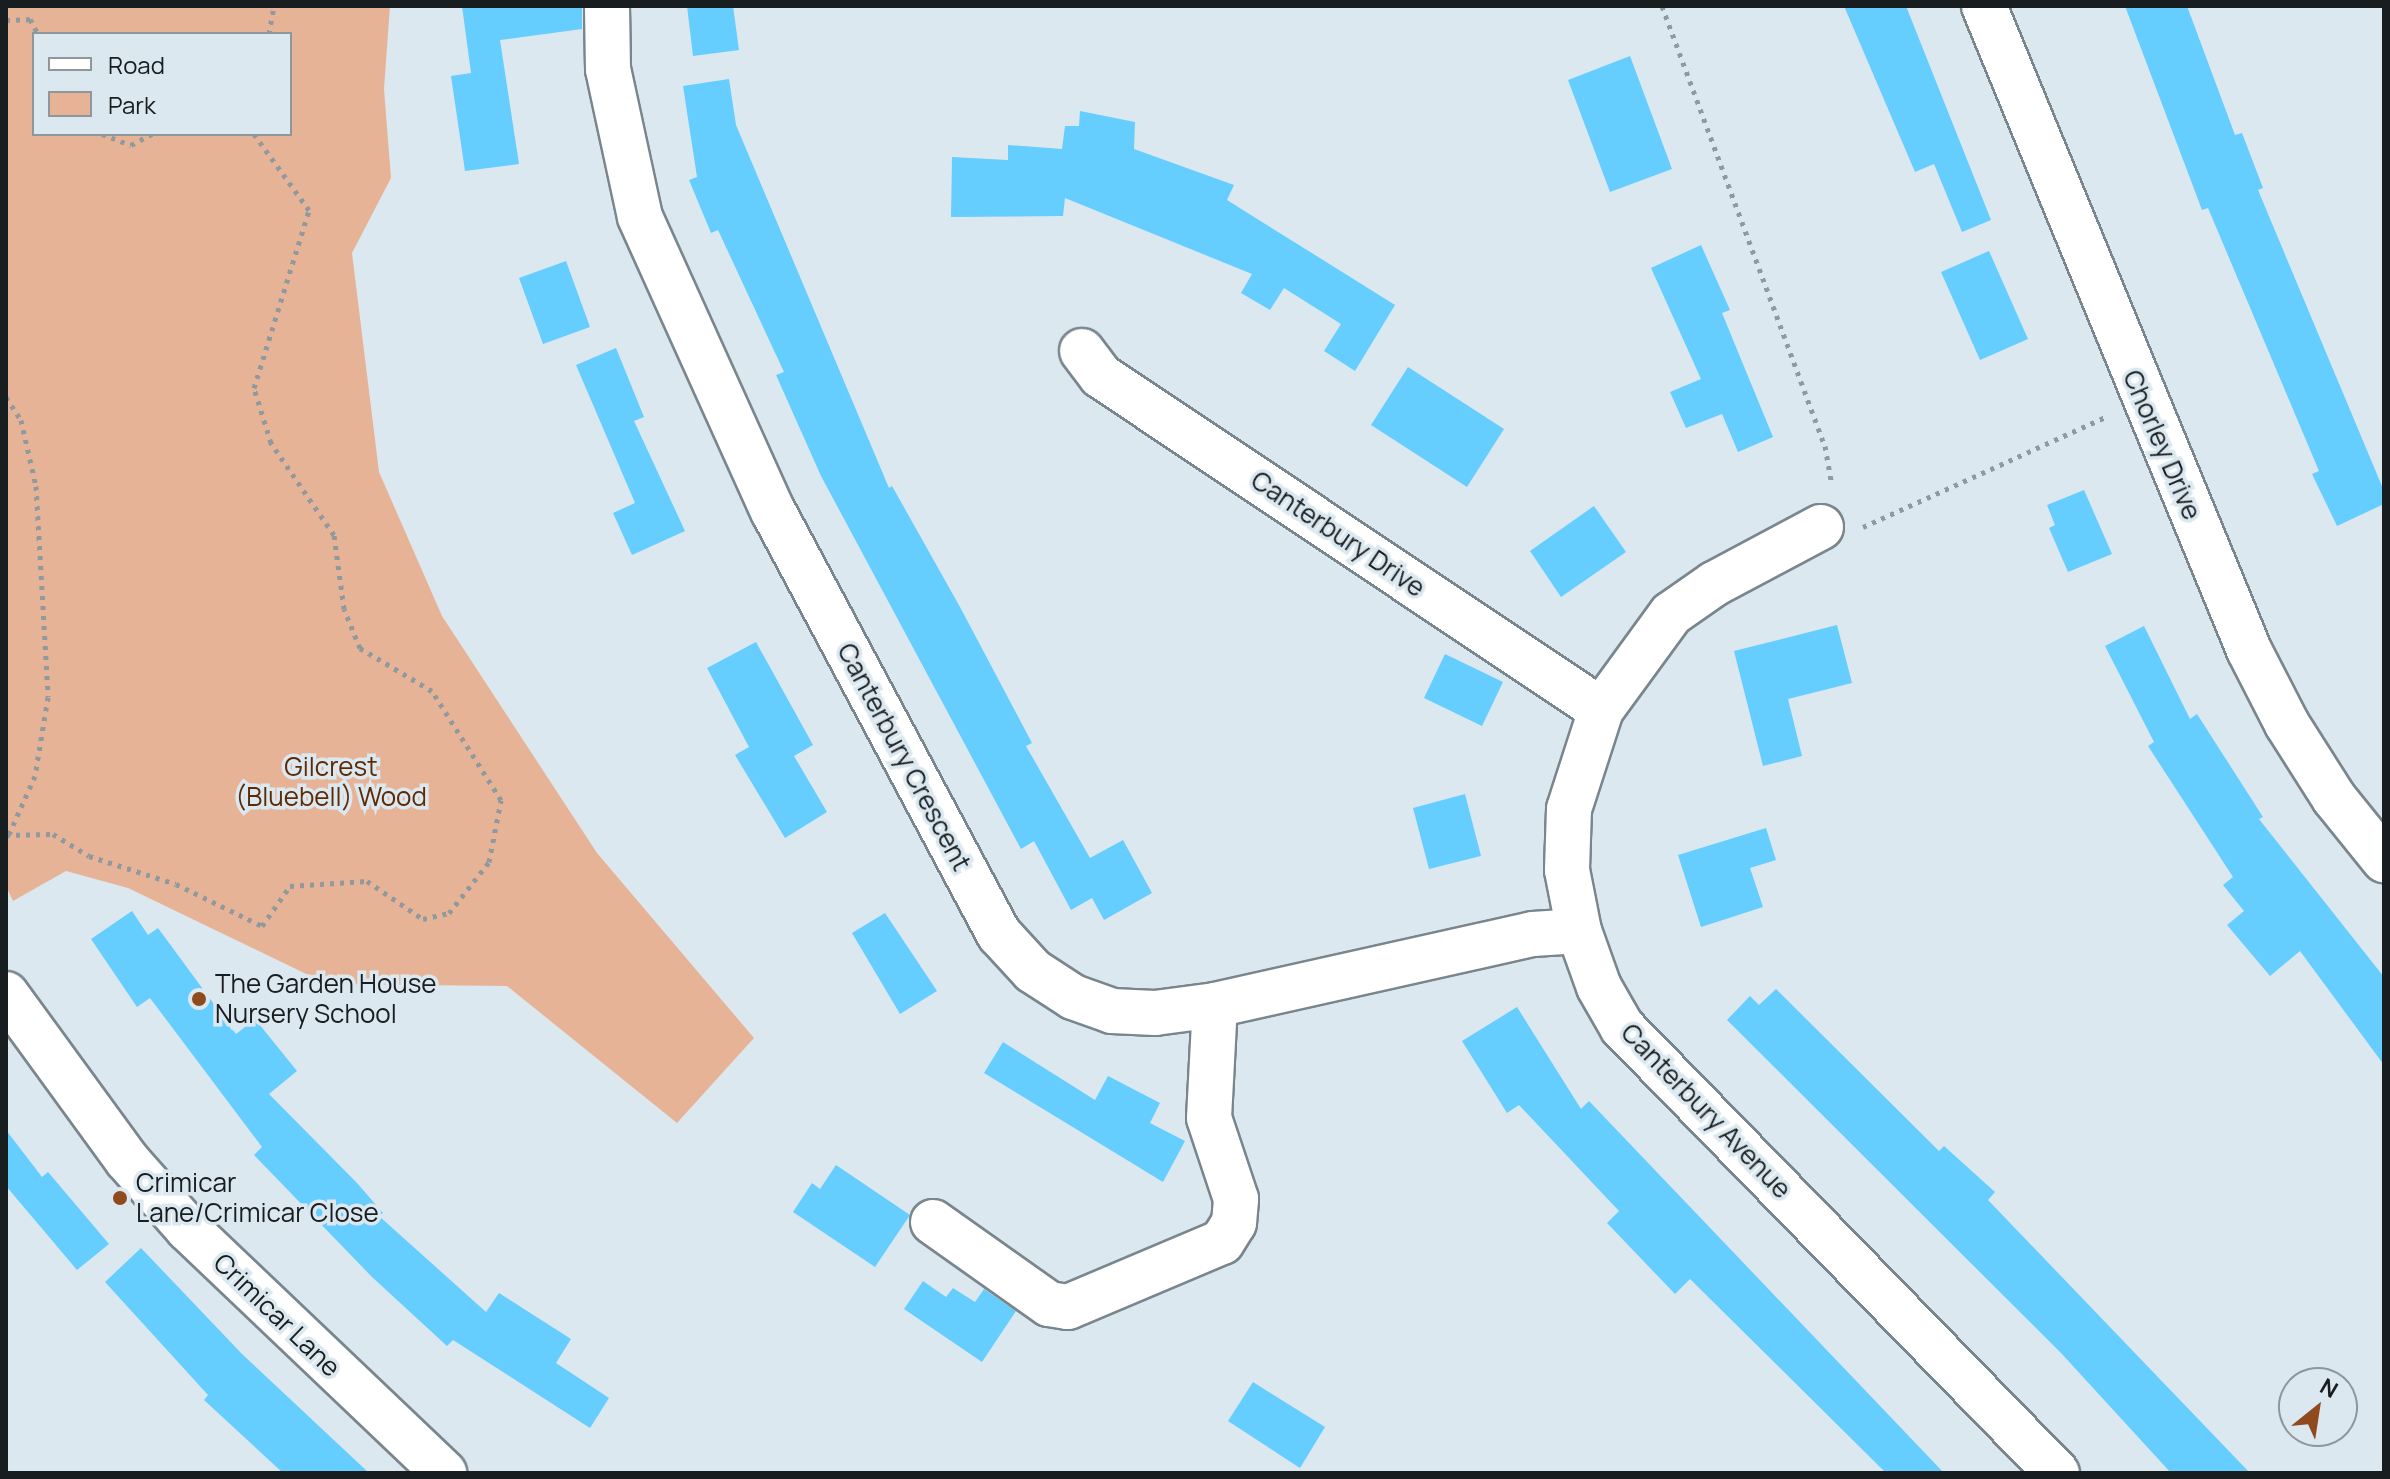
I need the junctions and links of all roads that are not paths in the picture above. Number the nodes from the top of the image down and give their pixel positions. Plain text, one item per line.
1 (607, 6) edge
2 (1984, 6) edge
3 (1082, 351) dead end
4 (1821, 527) road end
5 (1601, 710) junction
6 (2384, 860) edge
7 (1579, 931) junction
8 (6, 994) edge
9 (1215, 1005) junction
10 (933, 1222) dead end
11 (444, 1473) edge
12 (2057, 1473) edge

1 - 9 street, Canterbury Crescent
2 - 6 street, Chorley Drive
3 - 5 street, Canterbury Drive
4 - 5 street, Canterbury Avenue
5 - 7 street, Canterbury Avenue
7 - 9 street, Canterbury Crescent
7 - 12 street, Canterbury Avenue
8 - 11 street, Crimicar Lane
9 - 10 street

